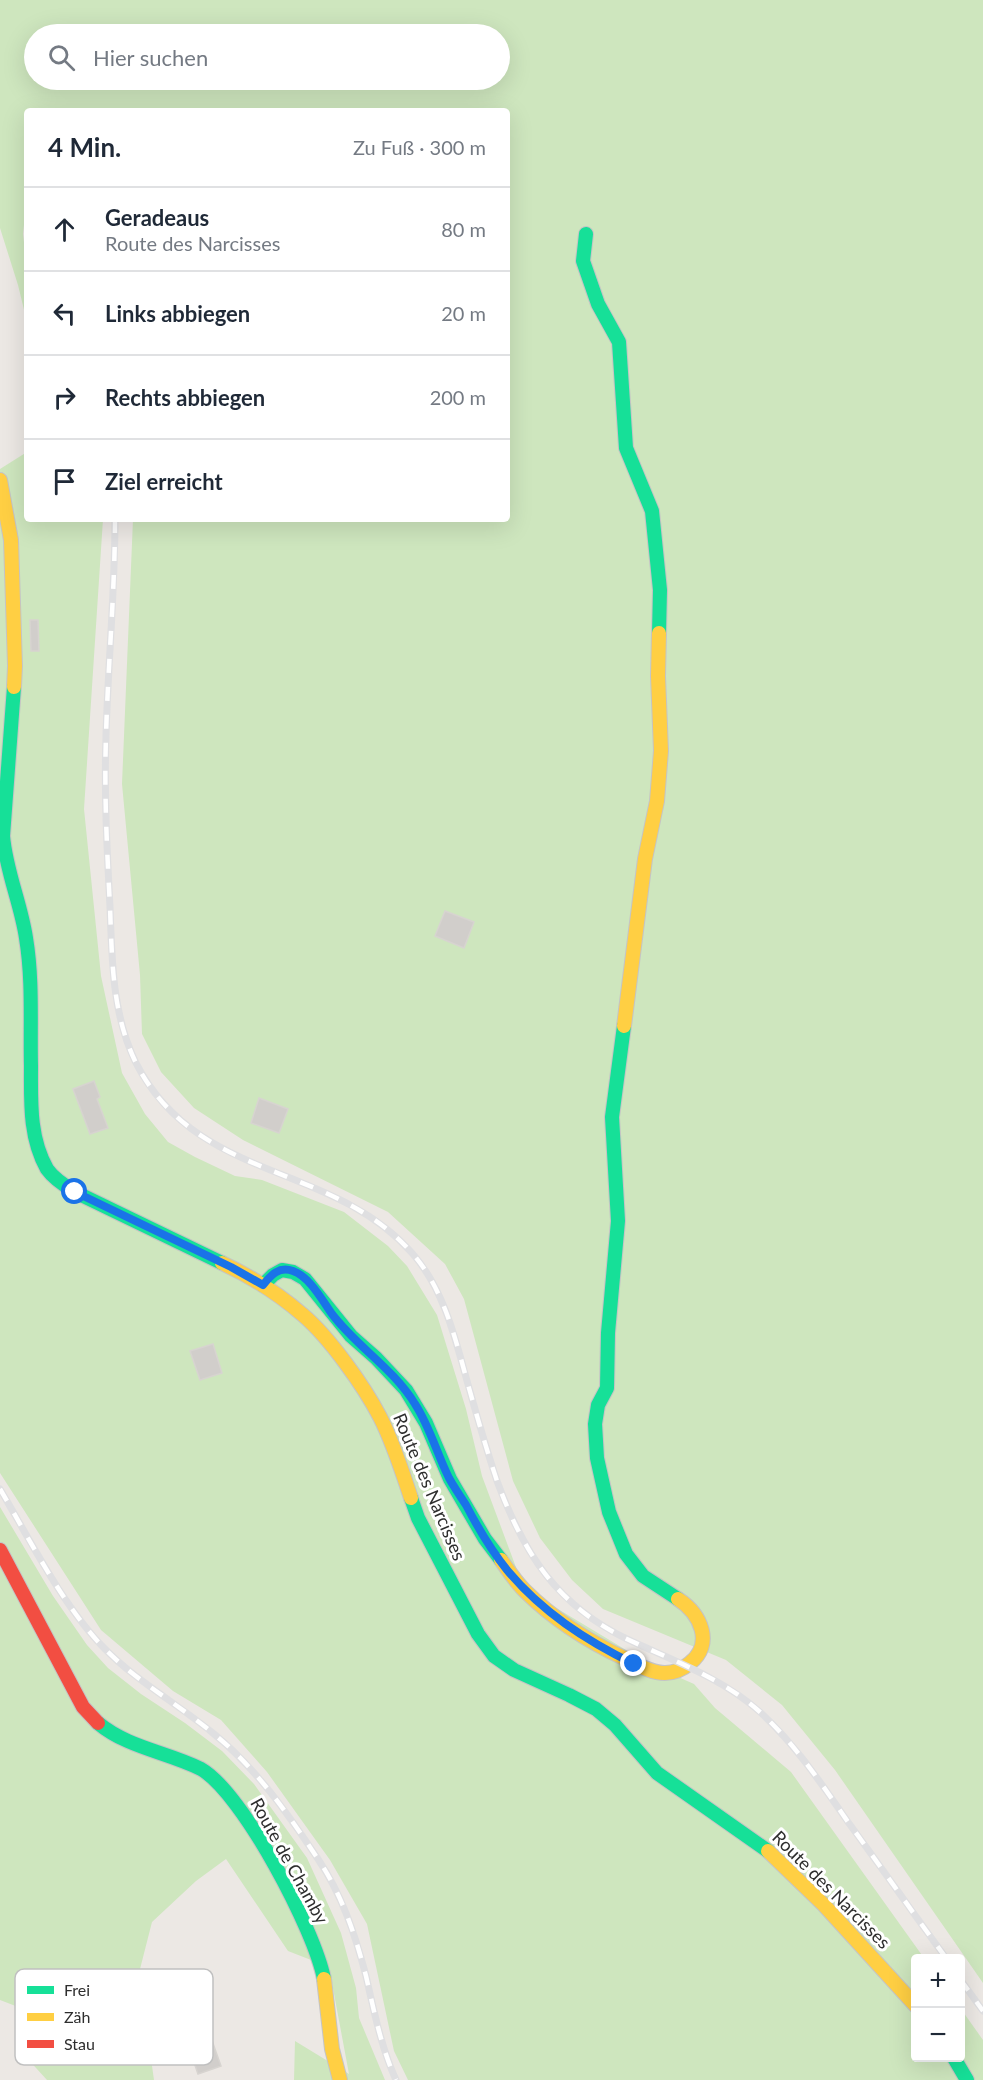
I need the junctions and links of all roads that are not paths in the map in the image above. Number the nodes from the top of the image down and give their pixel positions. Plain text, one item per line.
1 (586, 234) dead end
2 (0, 480) edge
3 (263, 1285) junction
4 (0, 1550) edge
5 (911, 2001) edge
6 (956, 2062) edge
7 (340, 2080) edge
8 (967, 2080) edge

1 - 3 street
2 - 3 street, Route des Narcisses
3 - 5 street, Route des Narcisses
4 - 7 street, Route de Chamby
6 - 8 street

